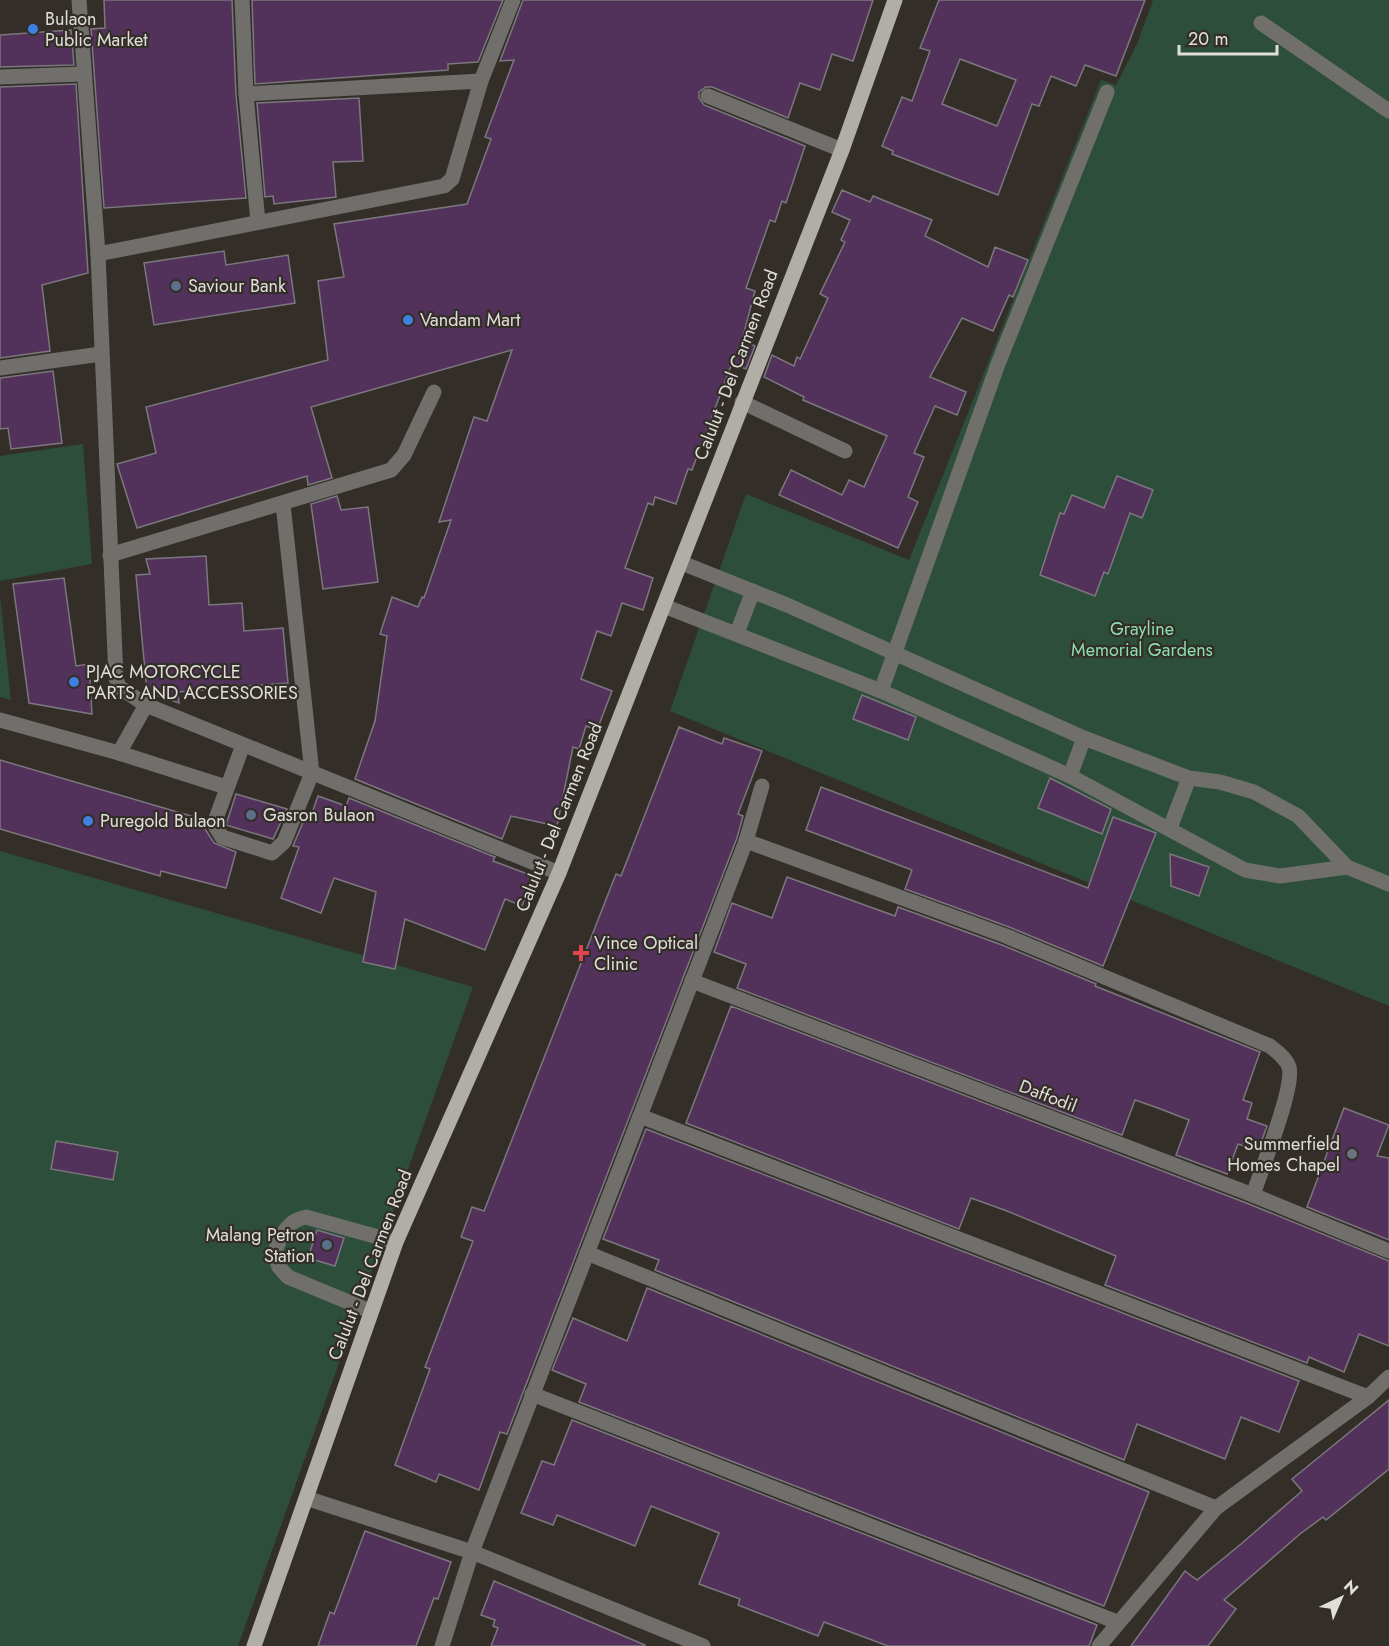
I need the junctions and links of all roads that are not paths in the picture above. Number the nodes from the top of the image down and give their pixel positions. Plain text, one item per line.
1 (79, 0) edge
2 (242, 0) edge
3 (513, 0) edge
4 (895, 0) edge
5 (1261, 22) dead end
6 (84, 74) junction
7 (0, 77) edge
8 (481, 81) junction
9 (1107, 92) dead end
10 (246, 94) junction
11 (708, 96) dead end
12 (1389, 111) edge
13 (842, 150) junction
14 (258, 222) junction
15 (98, 254) junction
16 (101, 354) junction
17 (0, 368) edge
18 (434, 392) dead end
19 (742, 402) junction
20 (845, 451) dead end
21 (283, 504) junction
22 (110, 555) junction
23 (682, 563) junction
24 (753, 591) junction
25 (664, 606) junction
26 (737, 633) junction
27 (894, 652) junction
28 (881, 691) junction
29 (146, 705) junction
30 (0, 720) edge
31 (1084, 738) junction
32 (243, 745) junction
33 (119, 753) junction
34 (312, 773) junction
35 (1070, 776) junction
36 (1189, 778) junction
37 (762, 786) dead end
38 (226, 788) junction
39 (1170, 828) junction
40 (746, 841) junction
41 (1347, 867) junction
42 (559, 873) junction
43 (1389, 884) edge
44 (692, 981) junction
45 (640, 1116) junction
46 (1253, 1195) junction
47 (396, 1242) junction
48 (1389, 1251) edge
49 (587, 1253) junction
50 (370, 1311) junction
51 (1389, 1377) edge
52 (532, 1394) junction
53 (1368, 1397) junction
54 (306, 1498) junction
55 (1216, 1508) junction
56 (472, 1552) junction
57 (1117, 1622) junction
58 (254, 1646) edge
59 (442, 1646) edge
60 (704, 1646) edge
61 (1099, 1646) edge

1 - 6 street
2 - 10 street
3 - 8 street
4 - 13 main road, Calulut - Del Carmen Road
5 - 12 street
6 - 7 street
6 - 15 street
8 - 10 street
8 - 14 street
9 - 27 street
10 - 14 street
11 - 13 street
13 - 19 main road, Calulut - Del Carmen Road
14 - 15 street
15 - 16 street
16 - 17 street
16 - 22 street
18 - 21 street
19 - 20 street
19 - 23 main road, Calulut - Del Carmen Road
21 - 22 street
21 - 34 street
22 - 29 street
23 - 24 street
23 - 25 main road, Calulut - Del Carmen Road
24 - 26 street
24 - 27 street
25 - 26 street
25 - 42 main road, Calulut - Del Carmen Road
26 - 28 street
27 - 28 street
27 - 31 street
28 - 35 street
29 - 32 street
29 - 33 street
30 - 33 street
31 - 35 street
31 - 36 street
32 - 34 street
32 - 38 street
33 - 38 street
34 - 38 street
34 - 42 street
35 - 39 street
36 - 39 street
36 - 41 street
37 - 40 street
39 - 41 street
40 - 44 street
40 - 46 street
41 - 43 street
42 - 47 main road, Calulut - Del Carmen Road
44 - 45 street
44 - 46 street, Daffodil
45 - 49 street
45 - 53 street
46 - 48 street, Daffodil
47 - 50 main road, Calulut - Del Carmen Road
47 - 50 street
49 - 52 street
49 - 55 street
50 - 54 main road, Calulut - Del Carmen Road
51 - 53 street
52 - 56 street
52 - 57 street
53 - 55 street
54 - 56 street
54 - 58 main road, Calulut - Del Carmen Road
55 - 57 street
56 - 59 street
56 - 60 street
57 - 61 street

